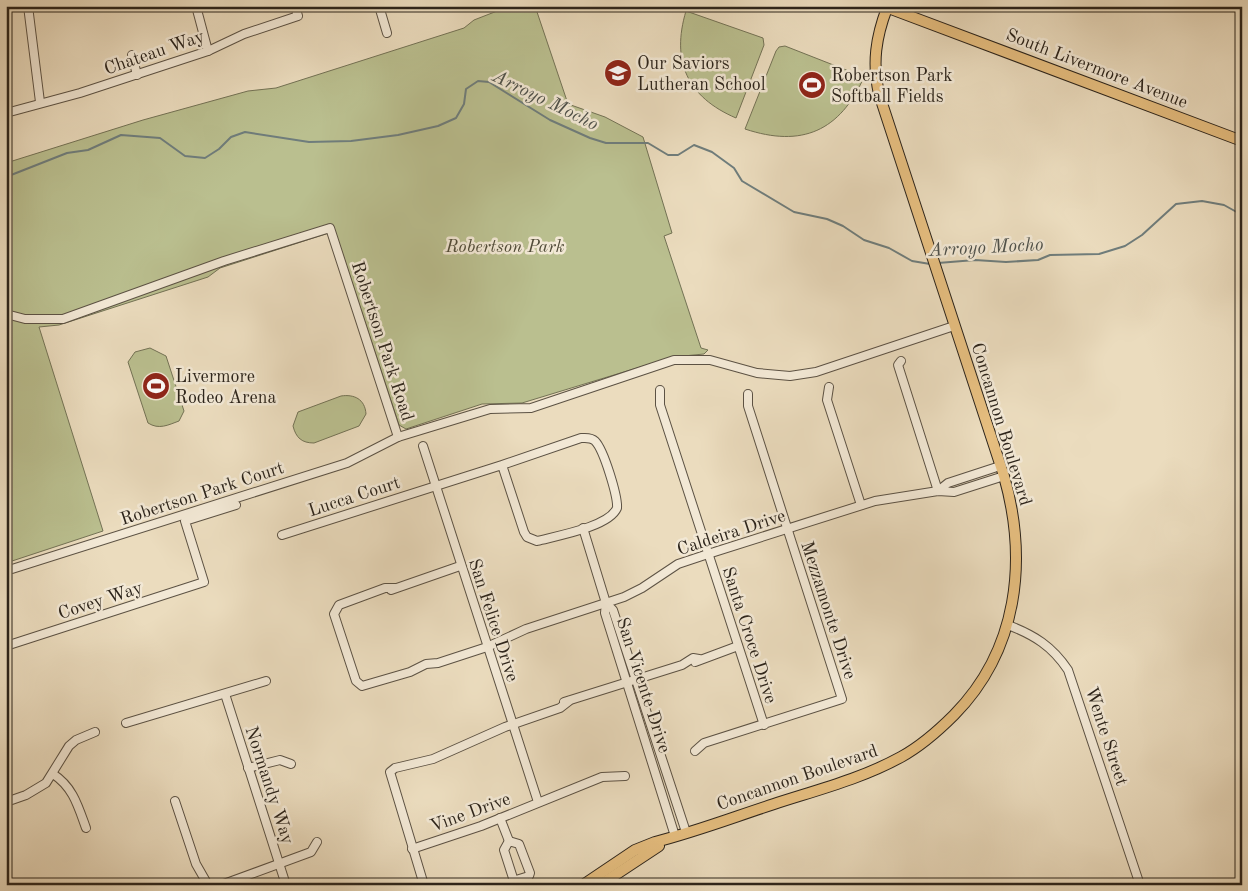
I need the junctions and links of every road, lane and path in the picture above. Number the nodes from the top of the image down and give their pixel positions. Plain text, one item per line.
1 (28, 6) edge
2 (196, 6) edge
3 (295, 6) edge
4 (379, 6) edge
5 (885, 7) edge
6 (387, 33) dead end
7 (208, 51) junction
8 (132, 55) dead end
9 (137, 74) junction
10 (40, 102) junction
11 (6, 113) edge
12 (1242, 140) edge
13 (6, 314) edge
14 (954, 326) junction
15 (901, 361) dead end
16 (829, 387) dead end
17 (660, 390) dead end
18 (748, 394) dead end
19 (398, 437) junction
20 (423, 446) dead end
21 (502, 465) junction
22 (1000, 466) junction
23 (1004, 476) junction
24 (436, 486) junction
25 (938, 491) junction
26 (236, 504) dead end
27 (861, 505) junction
28 (583, 528) junction
29 (787, 530) junction
30 (282, 535) dead end
31 (708, 554) junction
32 (460, 566) junction
33 (12, 569) dead end
34 (606, 603) junction
35 (1008, 625) junction
36 (6, 646) edge
37 (738, 646) junction
38 (487, 647) junction
39 (636, 680) junction
40 (266, 681) dead end
41 (627, 682) junction
42 (225, 694) junction
43 (126, 723) dead end
44 (512, 724) junction
45 (764, 725) junction
46 (95, 732) dead end
47 (695, 752) dead end
48 (291, 764) dead end
49 (248, 768) junction
50 (53, 774) junction
51 (625, 776) dead end
52 (6, 802) edge
53 (175, 802) dead end
54 (538, 802) junction
55 (500, 818) junction
56 (86, 828) dead end
57 (686, 832) junction
58 (672, 837) junction
59 (318, 842) dead end
60 (509, 842) junction
61 (412, 849) junction
62 (280, 863) junction
63 (208, 885) edge
64 (221, 885) edge
65 (286, 885) edge
66 (424, 885) edge
67 (583, 885) edge
68 (600, 885) edge
69 (1140, 885) edge

1 - 10 street
2 - 7 street
3 - 7 street, Chateau Way
4 - 6 street
5 - 12 main road, South Livermore Avenue
5 - 14 main road, Concannon Boulevard
7 - 9 street, Chateau Way
8 - 9 street
9 - 10 street, Chateau Way
10 - 11 street, Chateau Way
13 - 19 street, Robertson Park Road
14 - 19 street, Robertson Park Road
14 - 22 main road, Concannon Boulevard
15 - 25 street
16 - 27 street
17 - 31 street, Santa Croce Drive
18 - 29 street, Mezzamonte Drive
19 - 33 street, Robertson Park Court
20 - 24 street, San Felice Drive
21 - 24 street, Lucca Court
21 - 28 street
21 - 28 street, Lucca Court
22 - 23 main road, Concannon Boulevard
22 - 25 street, Caldeira Drive
23 - 25 street, Caldeira Drive
23 - 35 main road, Concannon Boulevard
24 - 30 street, Lucca Court
24 - 32 street, San Felice Drive
25 - 27 street, Caldeira Drive
26 - 36 street, Covey Way
27 - 29 street, Caldeira Drive
28 - 34 street
29 - 31 street, Caldeira Drive
29 - 45 street, Mezzamonte Drive
31 - 34 street, Caldeira Drive
31 - 37 street, Santa Croce Drive
32 - 38 street, San Felice Drive
32 - 38 street, Caldeira Drive
34 - 38 street, Caldeira Drive
34 - 39 street, San Vicente Drive
34 - 41 street, San Vicente Drive
35 - 57 main road, Concannon Boulevard
35 - 69 street, Wente Street
37 - 39 street
37 - 45 street, Santa Croce Drive
38 - 44 street, San Felice Drive
39 - 41 street
39 - 57 street, San Vicente Drive
40 - 42 street
41 - 44 street
41 - 58 street, San Vicente Drive
42 - 43 street
42 - 49 street, Normandy Way
44 - 54 street, San Felice Drive
44 - 61 street
45 - 47 street
46 - 50 street
48 - 49 street
49 - 62 street, Normandy Way
50 - 52 street
50 - 56 street
51 - 54 street, Vine Drive
53 - 63 street
54 - 55 street, Vine Drive
55 - 60 street
55 - 61 street, Vine Drive
57 - 58 main road, Concannon Boulevard
58 - 67 main road, Concannon Boulevard
58 - 68 main road, Concannon Boulevard
59 - 62 street
60 - 60 street
61 - 66 street
62 - 64 street
62 - 65 street, Normandy Way

